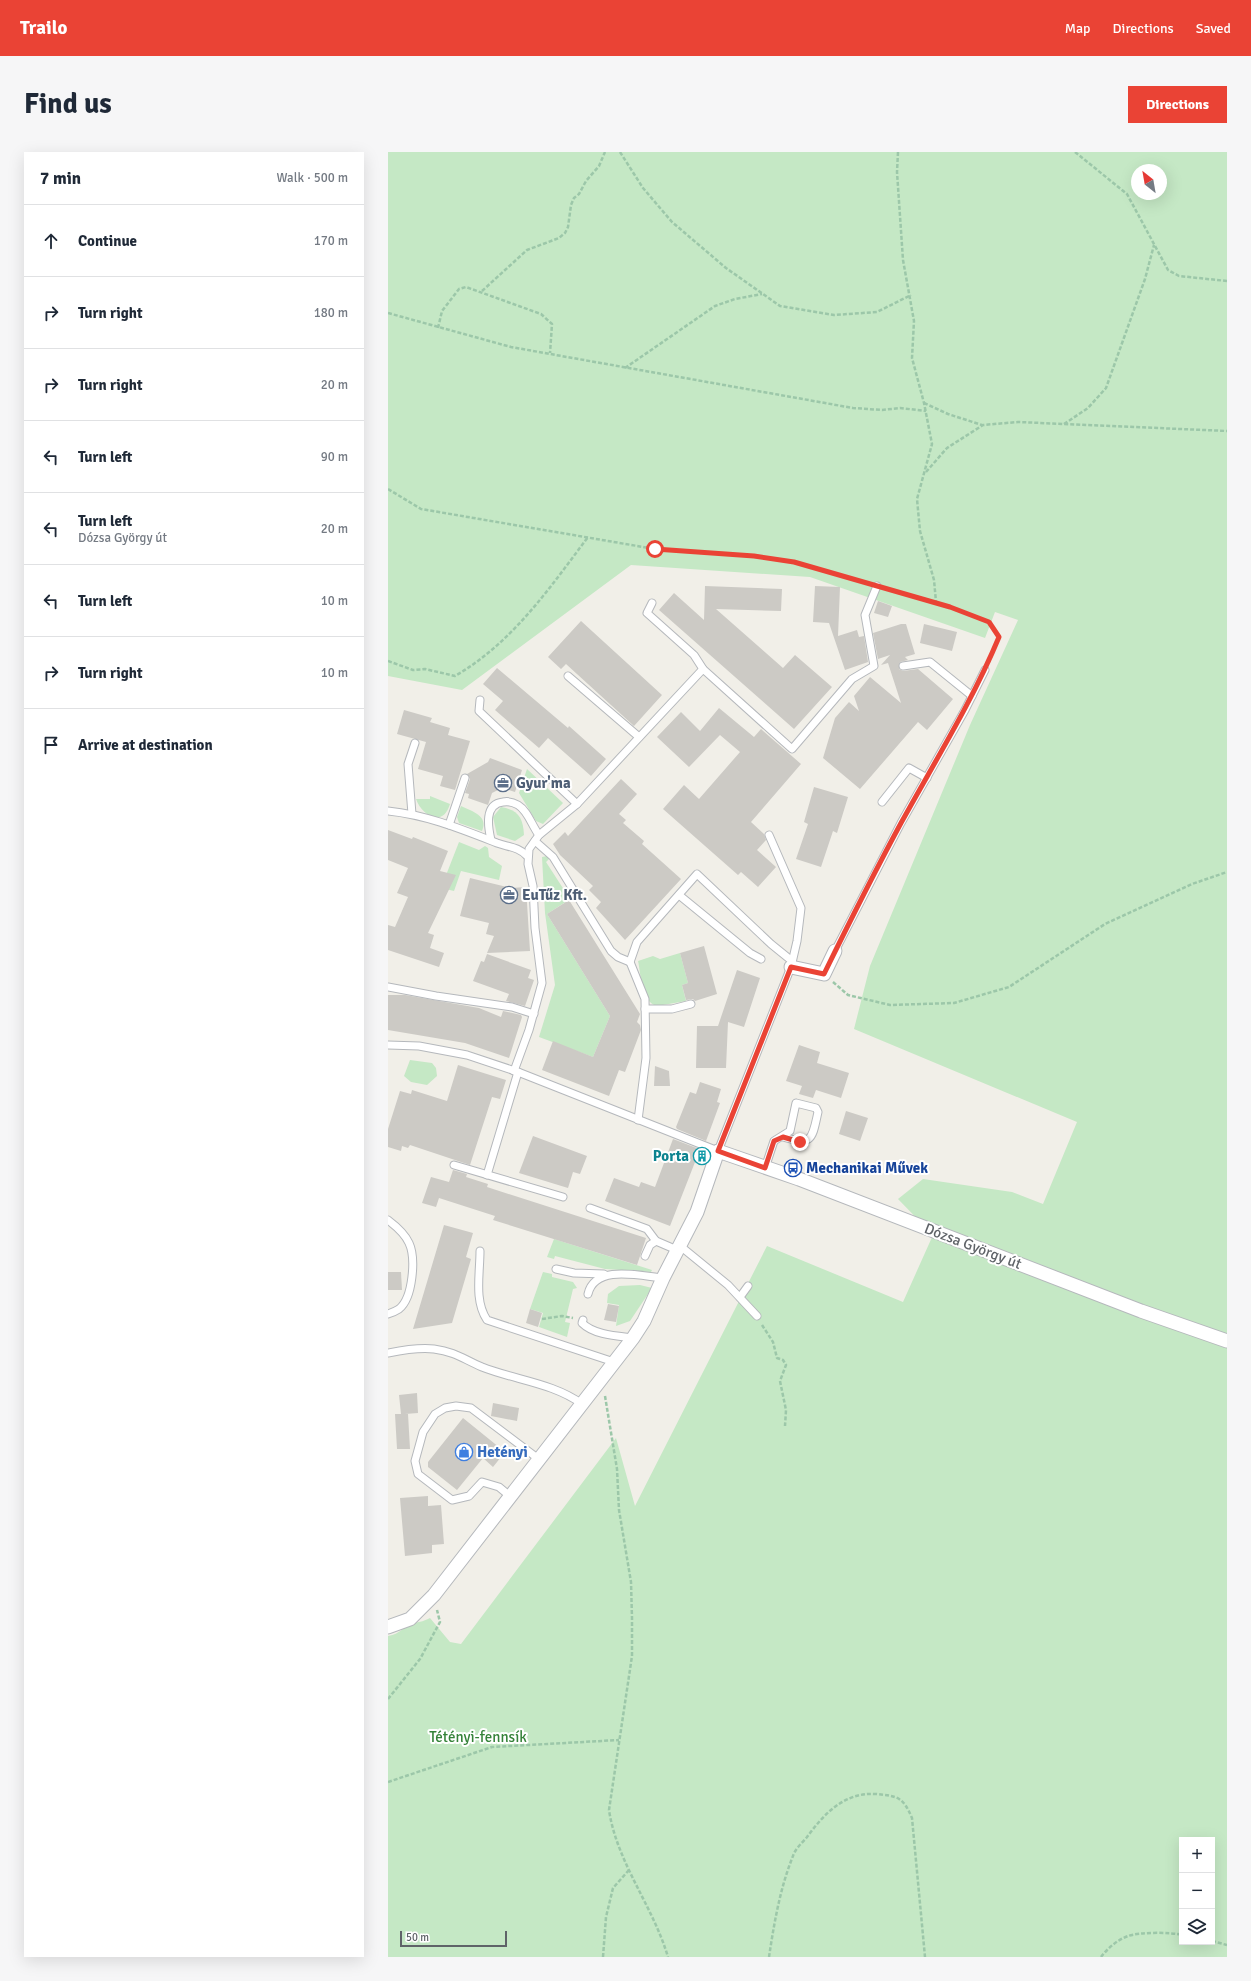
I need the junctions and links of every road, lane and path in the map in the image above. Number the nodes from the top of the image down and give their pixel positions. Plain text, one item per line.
1 (605, 152) edge
2 (620, 152) edge
3 (898, 152) edge
4 (1075, 152) edge
5 (1154, 244) junction
6 (1227, 281) edge
7 (482, 292) junction
8 (762, 294) junction
9 (911, 295) junction
10 (388, 313) edge
11 (438, 328) junction
12 (550, 353) junction
13 (625, 368) junction
14 (924, 403) junction
15 (926, 411) junction
16 (1063, 424) junction
17 (983, 425) junction
18 (1227, 431) edge
19 (926, 473) junction
20 (388, 489) edge
21 (588, 537) junction
22 (877, 586) junction
23 (652, 602) dead end
24 (936, 602) junction
25 (389, 661) edge
26 (903, 666) dead end
27 (703, 670) junction
28 (985, 670) joint
29 (568, 676) dead end
30 (972, 696) junction
31 (480, 700) dead end
32 (640, 737) junction
33 (415, 743) dead end
34 (465, 778) dead end
35 (927, 778) junction
36 (882, 802) dead end
37 (577, 804) junction
38 (388, 811) edge
39 (412, 814) junction
40 (449, 825) junction
41 (769, 835) dead end
42 (537, 838) junction
43 (491, 840) junction
44 (528, 856) junction
45 (1227, 872) edge
46 (680, 895) junction
47 (835, 952) joint
48 (760, 959) dead end
49 (630, 962) junction
50 (791, 964) junction
51 (824, 974) junction
52 (388, 987) edge
53 (691, 1004) dead end
54 (645, 1009) junction
55 (534, 1014) junction
56 (388, 1045) edge
57 (516, 1072) junction
58 (638, 1120) junction
59 (783, 1137) junction
60 (718, 1151) junction
61 (454, 1165) dead end
62 (765, 1168) junction
63 (487, 1175) junction
64 (564, 1198) dead end
65 (590, 1208) dead end
66 (388, 1221) edge
67 (656, 1241) junction
68 (678, 1248) junction
69 (480, 1251) dead end
70 (646, 1256) dead end
71 (556, 1269) dead end
72 (610, 1274) junction
73 (663, 1278) junction
74 (748, 1286) dead end
75 (588, 1294) dead end
76 (740, 1297) junction
77 (388, 1314) edge
78 (757, 1316) joint
79 (542, 1319) dead end
80 (583, 1320) joint
81 (633, 1338) junction
82 (1227, 1341) edge
83 (388, 1353) edge
84 (614, 1362) junction
85 (600, 1380) junction
86 (582, 1404) junction
87 (785, 1426) dead end
88 (540, 1460) junction
89 (510, 1497) junction
90 (434, 1595) junction
91 (388, 1627) edge
92 (388, 1699) edge
93 (619, 1740) junction
94 (388, 1782) edge
95 (629, 1870) junction
96 (1179, 1934) edge
97 (1215, 1942) edge
98 (1227, 1945) edge
99 (603, 1957) edge
100 (668, 1957) edge
101 (769, 1957) edge
102 (925, 1957) edge
103 (1101, 1957) edge

1 - 7 path
2 - 8 path
3 - 9 path
4 - 5 path
5 - 6 path
5 - 16 path
7 - 11 path
7 - 12 path
8 - 9 path
8 - 13 path
9 - 14 path
10 - 11 path
11 - 12 path
12 - 13 path
13 - 15 path
14 - 15 path
14 - 17 path
15 - 19 path
16 - 17 path
16 - 18 path
17 - 19 path
19 - 24 path
20 - 21 path
21 - 22 path
21 - 25 path
22 - 24 path
22 - 27 lane
23 - 27 lane
24 - 28 path
26 - 30 lane
27 - 32 lane
28 - 30 lane
29 - 32 lane
30 - 35 lane
31 - 37 lane
32 - 37 lane
33 - 39 lane
34 - 40 lane
35 - 36 lane
35 - 47 lane
37 - 42 lane
38 - 39 lane
39 - 40 lane
40 - 43 lane
41 - 50 lane
42 - 43 lane
42 - 44 lane
42 - 49 lane
43 - 44 lane
44 - 55 lane
45 - 51 path
46 - 48 lane
46 - 49 lane
46 - 50 lane
47 - 51 street
49 - 54 lane
50 - 51 street
50 - 60 lane
52 - 55 lane
53 - 54 lane
54 - 58 lane
55 - 57 lane
56 - 57 lane
57 - 58 lane
57 - 63 lane
58 - 60 lane
59 - 59 lane
59 - 62 lane
60 - 62 street, Dózsa György út
60 - 68 street
61 - 63 lane
62 - 82 street, Dózsa György út
63 - 64 lane
65 - 67 lane
66 - 77 lane
67 - 68 lane
67 - 70 lane
68 - 73 street
68 - 76 lane
69 - 84 lane
71 - 72 lane
72 - 73 lane
72 - 75 lane
73 - 81 street
74 - 76 lane
76 - 78 lane
78 - 87 path
79 - 80 path
80 - 81 lane
81 - 84 street
83 - 86 lane
84 - 85 street
85 - 86 street
85 - 93 path
86 - 88 street
88 - 89 street
88 - 89 lane
89 - 90 street
90 - 91 street
90 - 92 path
93 - 94 path
93 - 95 path
95 - 99 path
95 - 100 path
96 - 103 path
97 - 98 path
101 - 102 path

